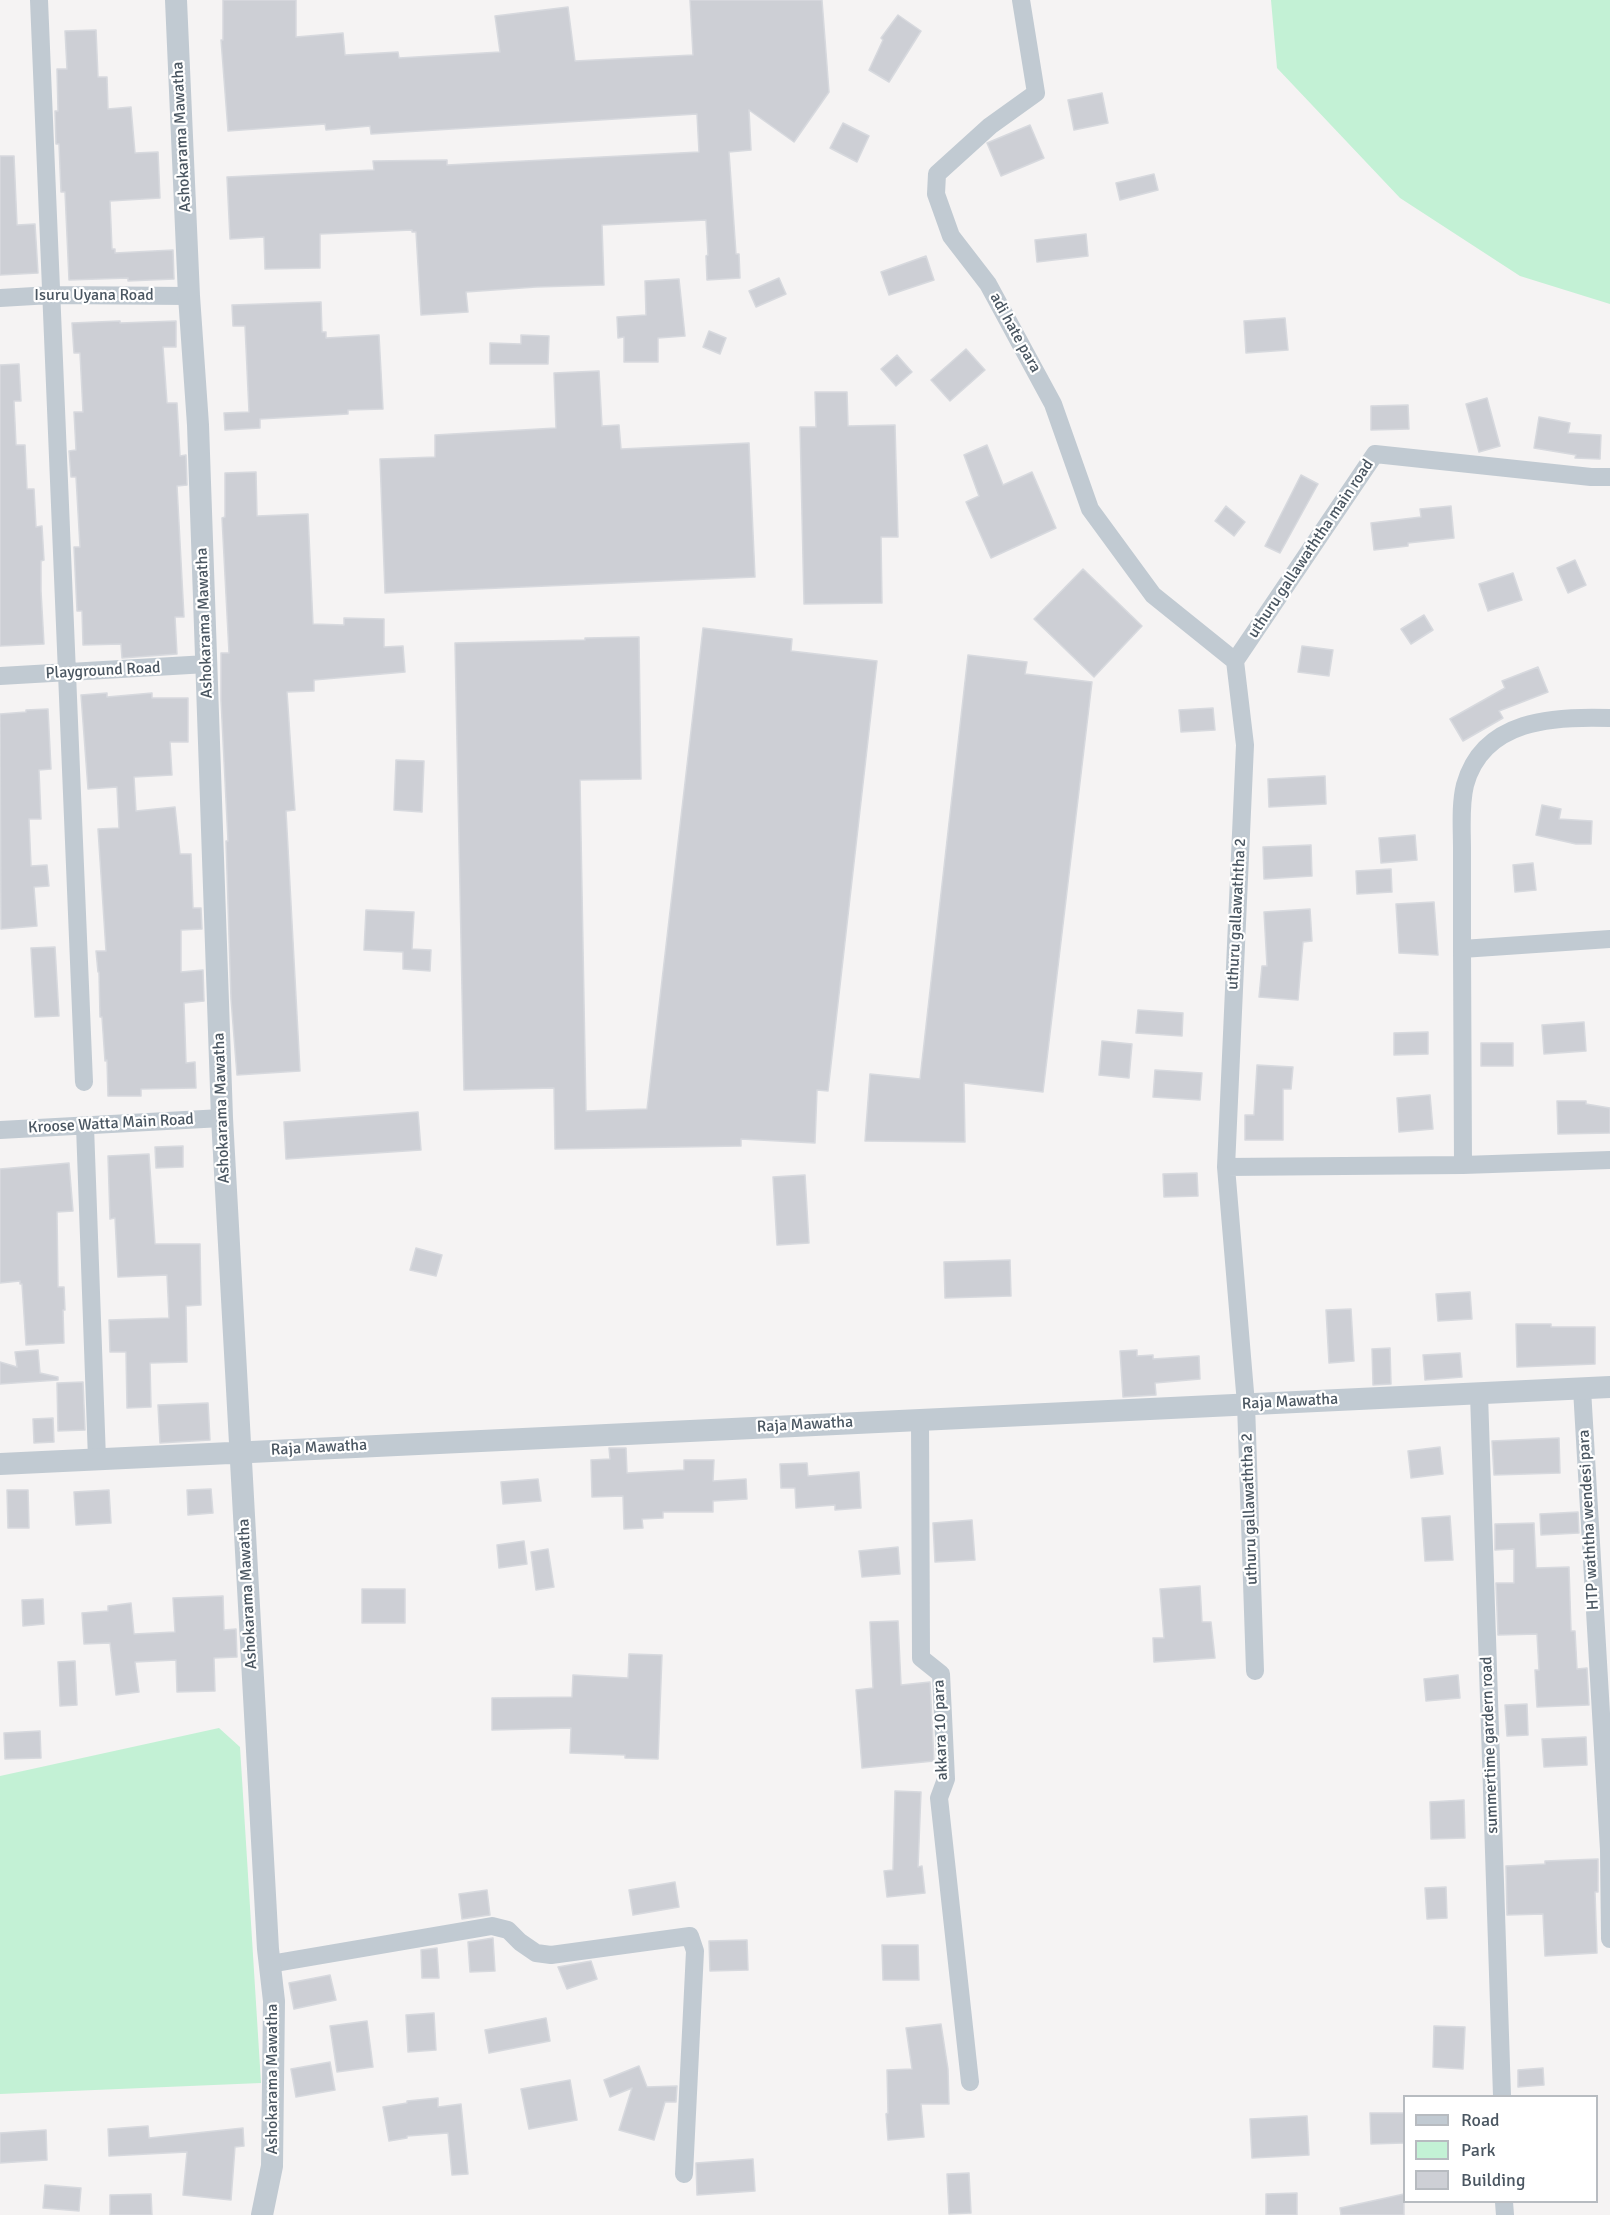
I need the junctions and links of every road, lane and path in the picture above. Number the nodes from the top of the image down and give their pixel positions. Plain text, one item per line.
1 (39, 0) edge
2 (176, 0) edge
3 (1021, 0) edge
4 (51, 295) junction
5 (189, 296) junction
6 (0, 298) edge
7 (1610, 477) edge
8 (1235, 661) junction
9 (207, 664) junction
10 (67, 673) junction
11 (0, 676) edge
12 (1610, 718) edge
13 (1610, 939) edge
14 (1462, 949) junction
15 (84, 1082) dead end
16 (222, 1118) junction
17 (85, 1126) junction
18 (0, 1130) edge
19 (1610, 1160) edge
20 (1462, 1165) junction
21 (1226, 1167) junction
22 (1610, 1387) edge
23 (1582, 1389) junction
24 (1479, 1394) junction
25 (1246, 1404) junction
26 (920, 1420) junction
27 (240, 1451) junction
28 (97, 1459) junction
29 (0, 1464) edge
30 (1255, 1671) dead end
31 (1610, 1939) edge
32 (270, 1964) junction
33 (970, 2082) dead end
34 (1502, 2095) edge
35 (684, 2174) dead end
36 (262, 2215) edge

1 - 4 street
2 - 5 street, Ashokarama Mawatha
3 - 8 street, adi hate para
4 - 5 street, Isuru Uyana Road
4 - 6 street, Isuru Uyana Road
4 - 10 street
5 - 9 street, Ashokarama Mawatha
7 - 8 street, uthuru gallawaththa main road
8 - 21 street, uthuru gallawaththa 2
9 - 10 street, Playground Road
9 - 16 street, Ashokarama Mawatha
10 - 11 street, Playground Road
10 - 15 street
12 - 14 street
13 - 14 street
14 - 20 street
16 - 17 street, Kroose Watta Main Road
16 - 27 street, Ashokarama Mawatha
17 - 18 street, Kroose Watta Main Road
17 - 28 street
19 - 20 street
20 - 21 street
21 - 25 street, uthuru gallawaththa 2
22 - 23 street, Raja Mawatha
23 - 24 street, Raja Mawatha
23 - 31 street, HTP waththa wendesi para
24 - 25 street, Raja Mawatha
24 - 34 street, summertime gardern road
25 - 26 street, Raja Mawatha
25 - 30 street, uthuru gallawaththa 2
26 - 27 street, Raja Mawatha
26 - 33 street, akkara 10 para
27 - 28 street, Raja Mawatha
27 - 32 street, Ashokarama Mawatha
28 - 29 street, Raja Mawatha
32 - 35 street
32 - 36 street, Ashokarama Mawatha

